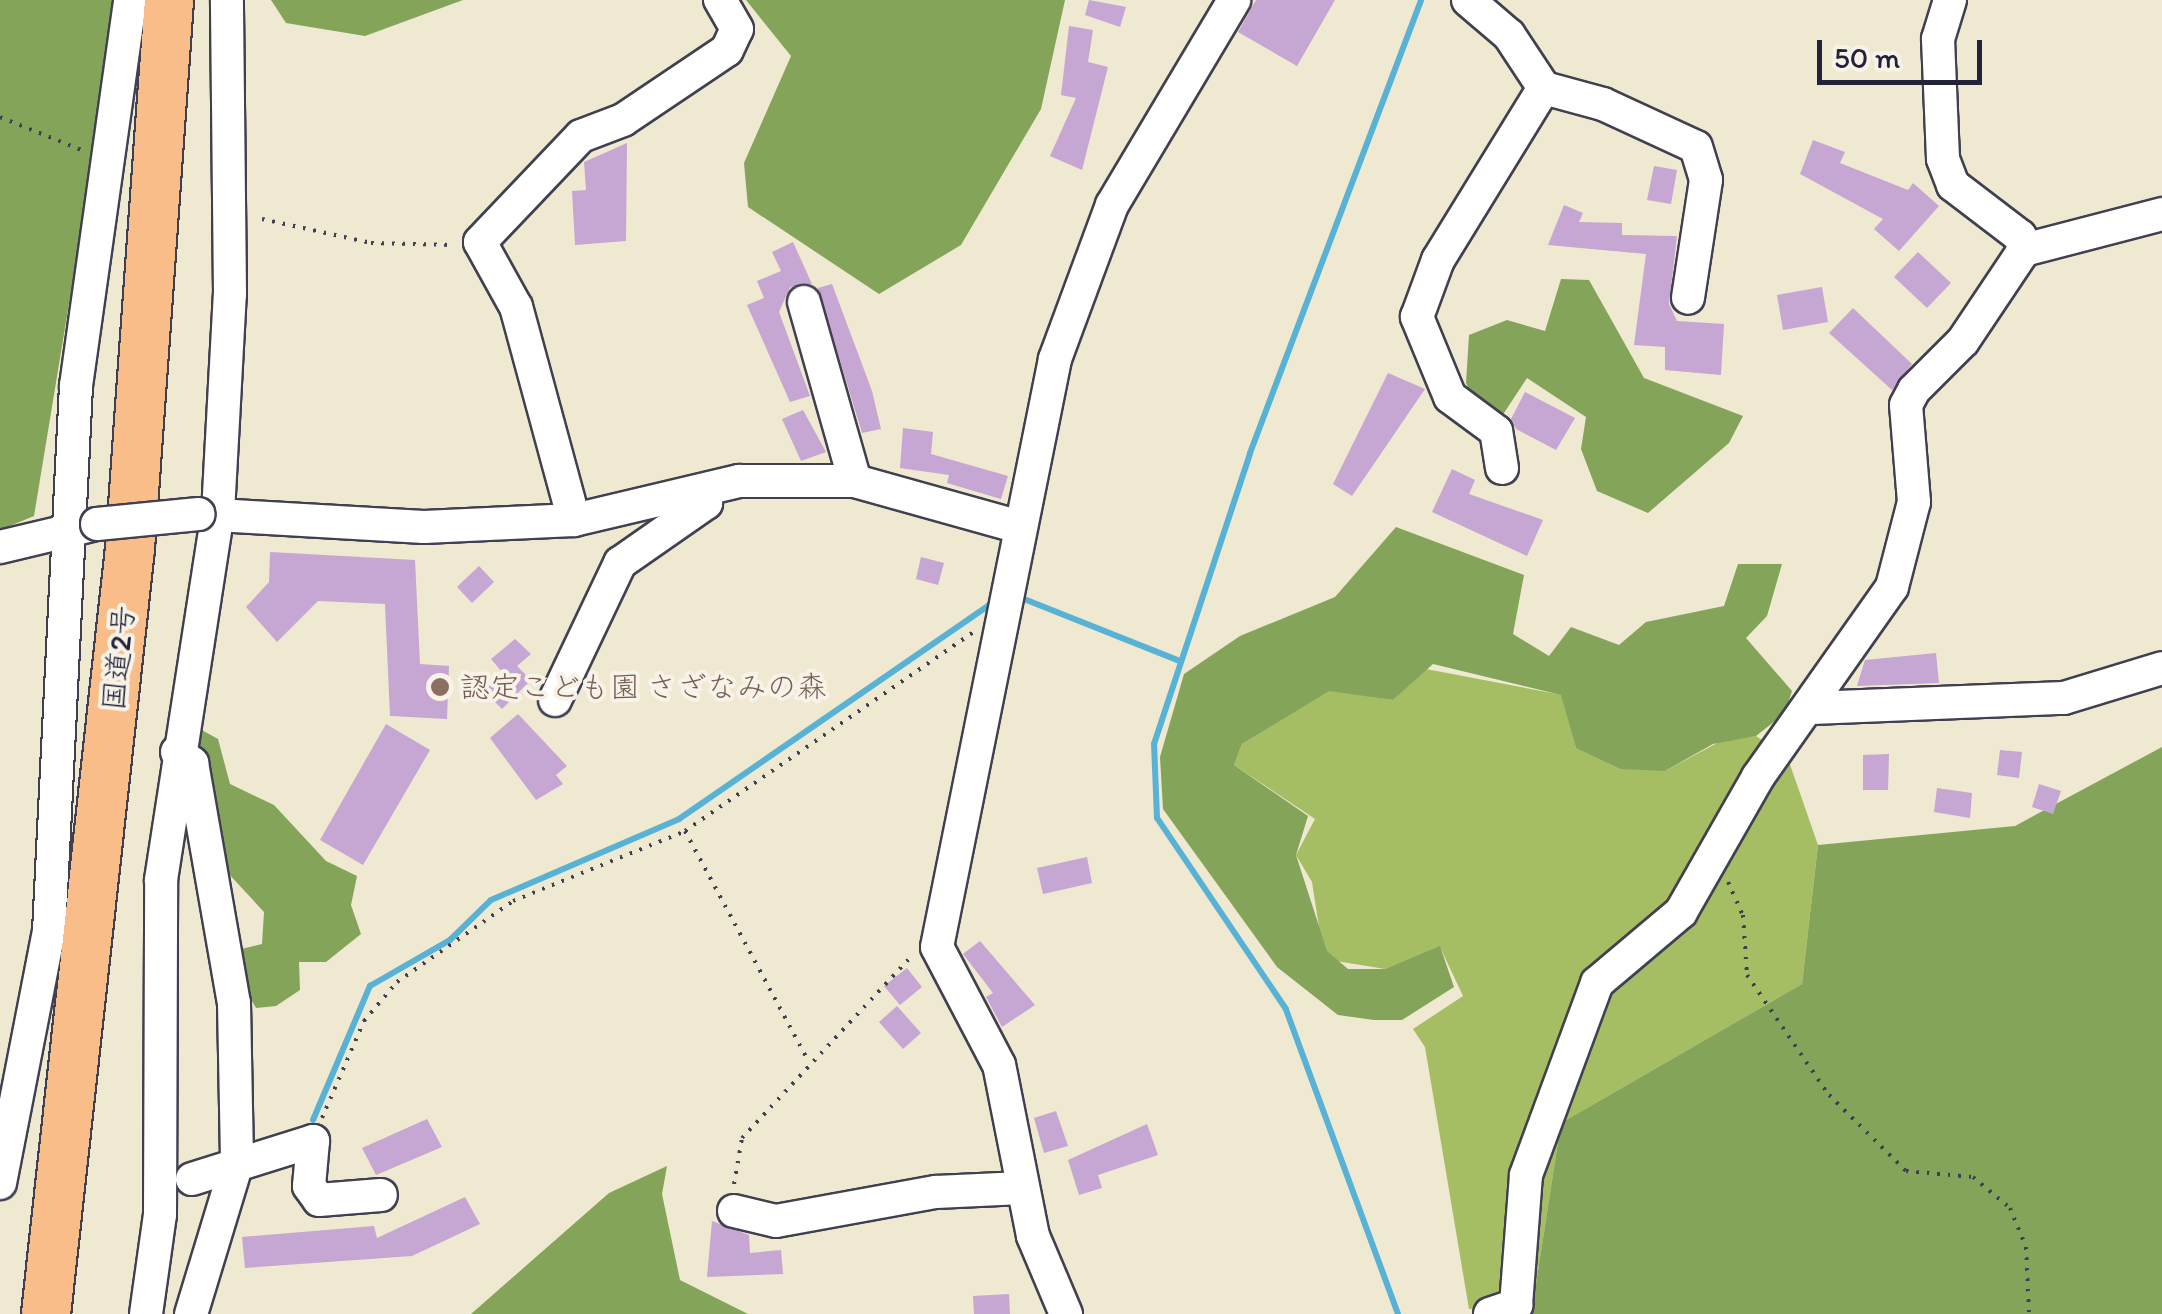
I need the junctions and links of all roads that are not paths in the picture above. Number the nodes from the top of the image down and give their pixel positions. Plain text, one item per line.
1 (130, 0) edge
2 (169, 0) edge
3 (227, 0) edge
4 (720, 0) edge
5 (1234, 0) edge
6 (1468, 0) edge
7 (1950, 0) edge
8 (1544, 88) junction
9 (2162, 214) edge
10 (2024, 250) junction
11 (1688, 298) dead end
12 (804, 302) dead end
13 (1502, 468) dead end
14 (855, 481) junction
15 (704, 490) junction
16 (208, 514) junction
17 (574, 520) junction
18 (85, 526) junction
19 (1020, 527) junction
20 (0, 547) edge
21 (2162, 668) edge
22 (555, 700) dead end
23 (1812, 708) junction
24 (177, 752) junction
25 (237, 1163) junction
26 (192, 1179) dead end
27 (0, 1183) edge
28 (1022, 1188) junction
29 (381, 1195) dead end
30 (734, 1212) road end
31 (61, 1218) junction
32 (46, 1314) edge
33 (58, 1314) edge
34 (146, 1314) edge
35 (191, 1314) edge
36 (1066, 1314) edge
37 (1490, 1314) edge

1 - 18 street
2 - 31 highway, 国道2号
3 - 16 street
4 - 17 street
5 - 19 street
6 - 8 street
7 - 10 street
8 - 11 street
8 - 13 street
9 - 10 street
10 - 23 street
12 - 14 street
14 - 15 street
14 - 19 street
15 - 17 street
15 - 22 street
16 - 17 street
16 - 18 street, bridge
16 - 24 street
18 - 20 street
18 - 27 street
19 - 28 street
21 - 23 street
23 - 37 street
24 - 25 street
24 - 34 street
25 - 26 street
25 - 29 street
25 - 35 street
28 - 30 street
28 - 36 street
31 - 32 highway, 国道2号
31 - 33 highway

